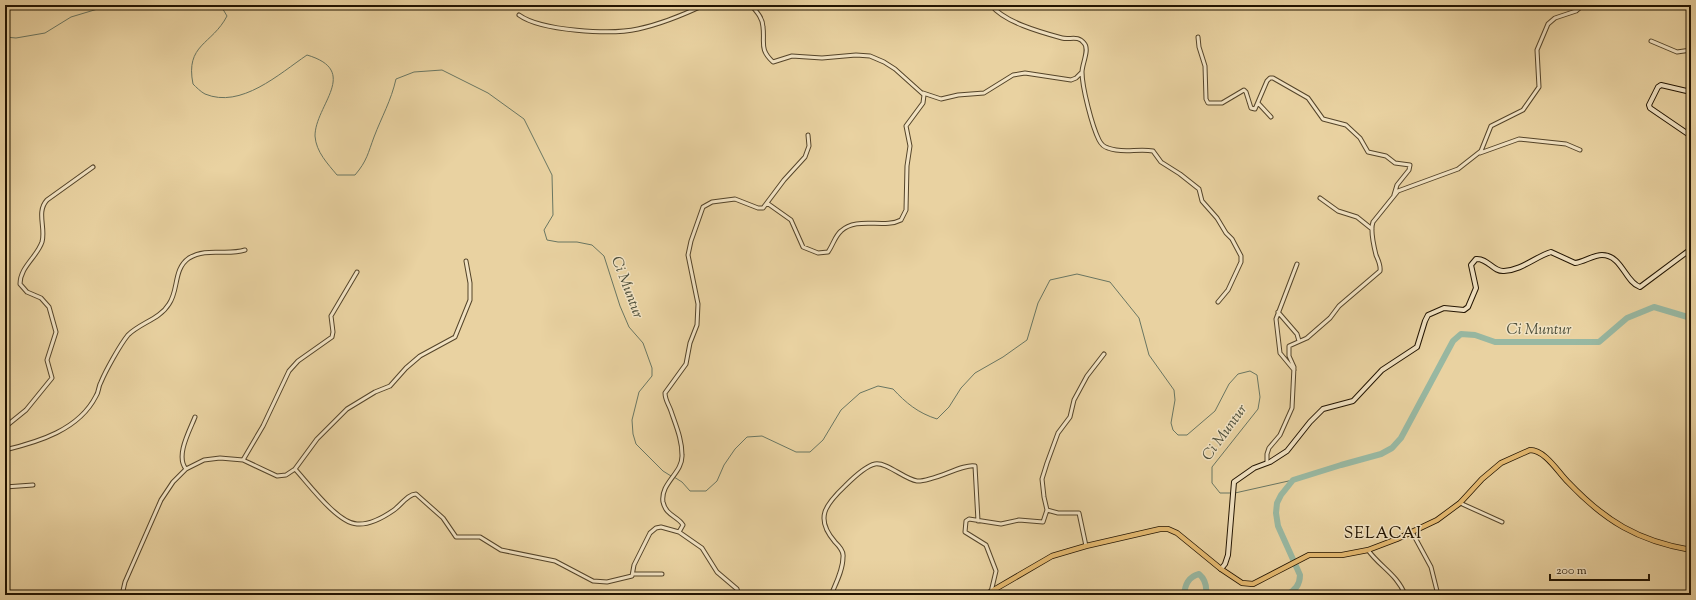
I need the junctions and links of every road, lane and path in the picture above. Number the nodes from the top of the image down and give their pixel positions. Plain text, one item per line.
1 (704, 5) edge
2 (751, 5) edge
3 (991, 5) edge
4 (1583, 5) edge
5 (518, 14) dead end
6 (1198, 37) dead end
7 (1651, 41) dead end
8 (1691, 50) edge
9 (1082, 72) junction
10 (923, 92) junction
11 (1691, 92) edge
12 (1258, 103) junction
13 (1271, 117) dead end
14 (808, 135) dead end
15 (1691, 136) edge
16 (1580, 150) dead end
17 (1478, 153) junction
18 (93, 167) dead end
19 (1394, 196) junction
20 (1320, 198) dead end
21 (767, 203) junction
22 (1372, 229) junction
23 (1691, 249) edge
24 (245, 250) dead end
25 (466, 261) dead end
26 (1297, 264) dead end
27 (357, 272) dead end
28 (1218, 302) dead end
29 (1278, 312) junction
30 (1299, 341) junction
31 (1104, 354) dead end
32 (1294, 370) junction
33 (195, 416) dead end
34 (5, 427) edge
35 (5, 450) edge
36 (243, 460) junction
37 (1267, 463) junction
38 (186, 469) junction
39 (295, 469) junction
40 (33, 485) dead end
41 (5, 487) edge
42 (1460, 503) junction
43 (1047, 510) junction
44 (978, 521) junction
45 (1502, 522) dead end
46 (679, 532) junction
47 (1412, 532) junction
48 (1086, 546) junction
49 (1368, 550) junction
50 (1691, 550) edge
51 (1221, 569) junction
52 (633, 574) junction
53 (662, 574) dead end
54 (991, 592) junction
55 (122, 595) edge
56 (739, 595) edge
57 (831, 595) edge
58 (985, 595) edge
59 (1405, 595) edge
60 (1438, 595) edge

1 - 5 street
2 - 10 street
3 - 9 street
4 - 17 street
6 - 12 street
7 - 8 street
9 - 10 street
9 - 28 street
10 - 21 street
11 - 15 main road
12 - 13 street
12 - 19 street
14 - 21 street
16 - 17 street
17 - 19 street
18 - 34 street
19 - 22 street
20 - 22 street
21 - 46 street
22 - 30 street
23 - 37 main road
24 - 35 street
25 - 39 street
26 - 29 street
27 - 36 street
29 - 30 street
29 - 32 street
30 - 32 street
31 - 43 street
32 - 37 street
33 - 38 street
36 - 38 street
36 - 39 street
37 - 51 main road
38 - 55 street
39 - 52 street
40 - 41 street
42 - 45 street
42 - 47 highway
42 - 50 highway
43 - 44 street
43 - 48 street
44 - 54 street
44 - 57 street
46 - 52 street
46 - 56 street
47 - 49 highway
47 - 60 street
48 - 51 highway
48 - 54 highway
49 - 51 highway
49 - 59 street
52 - 53 street
54 - 58 highway

